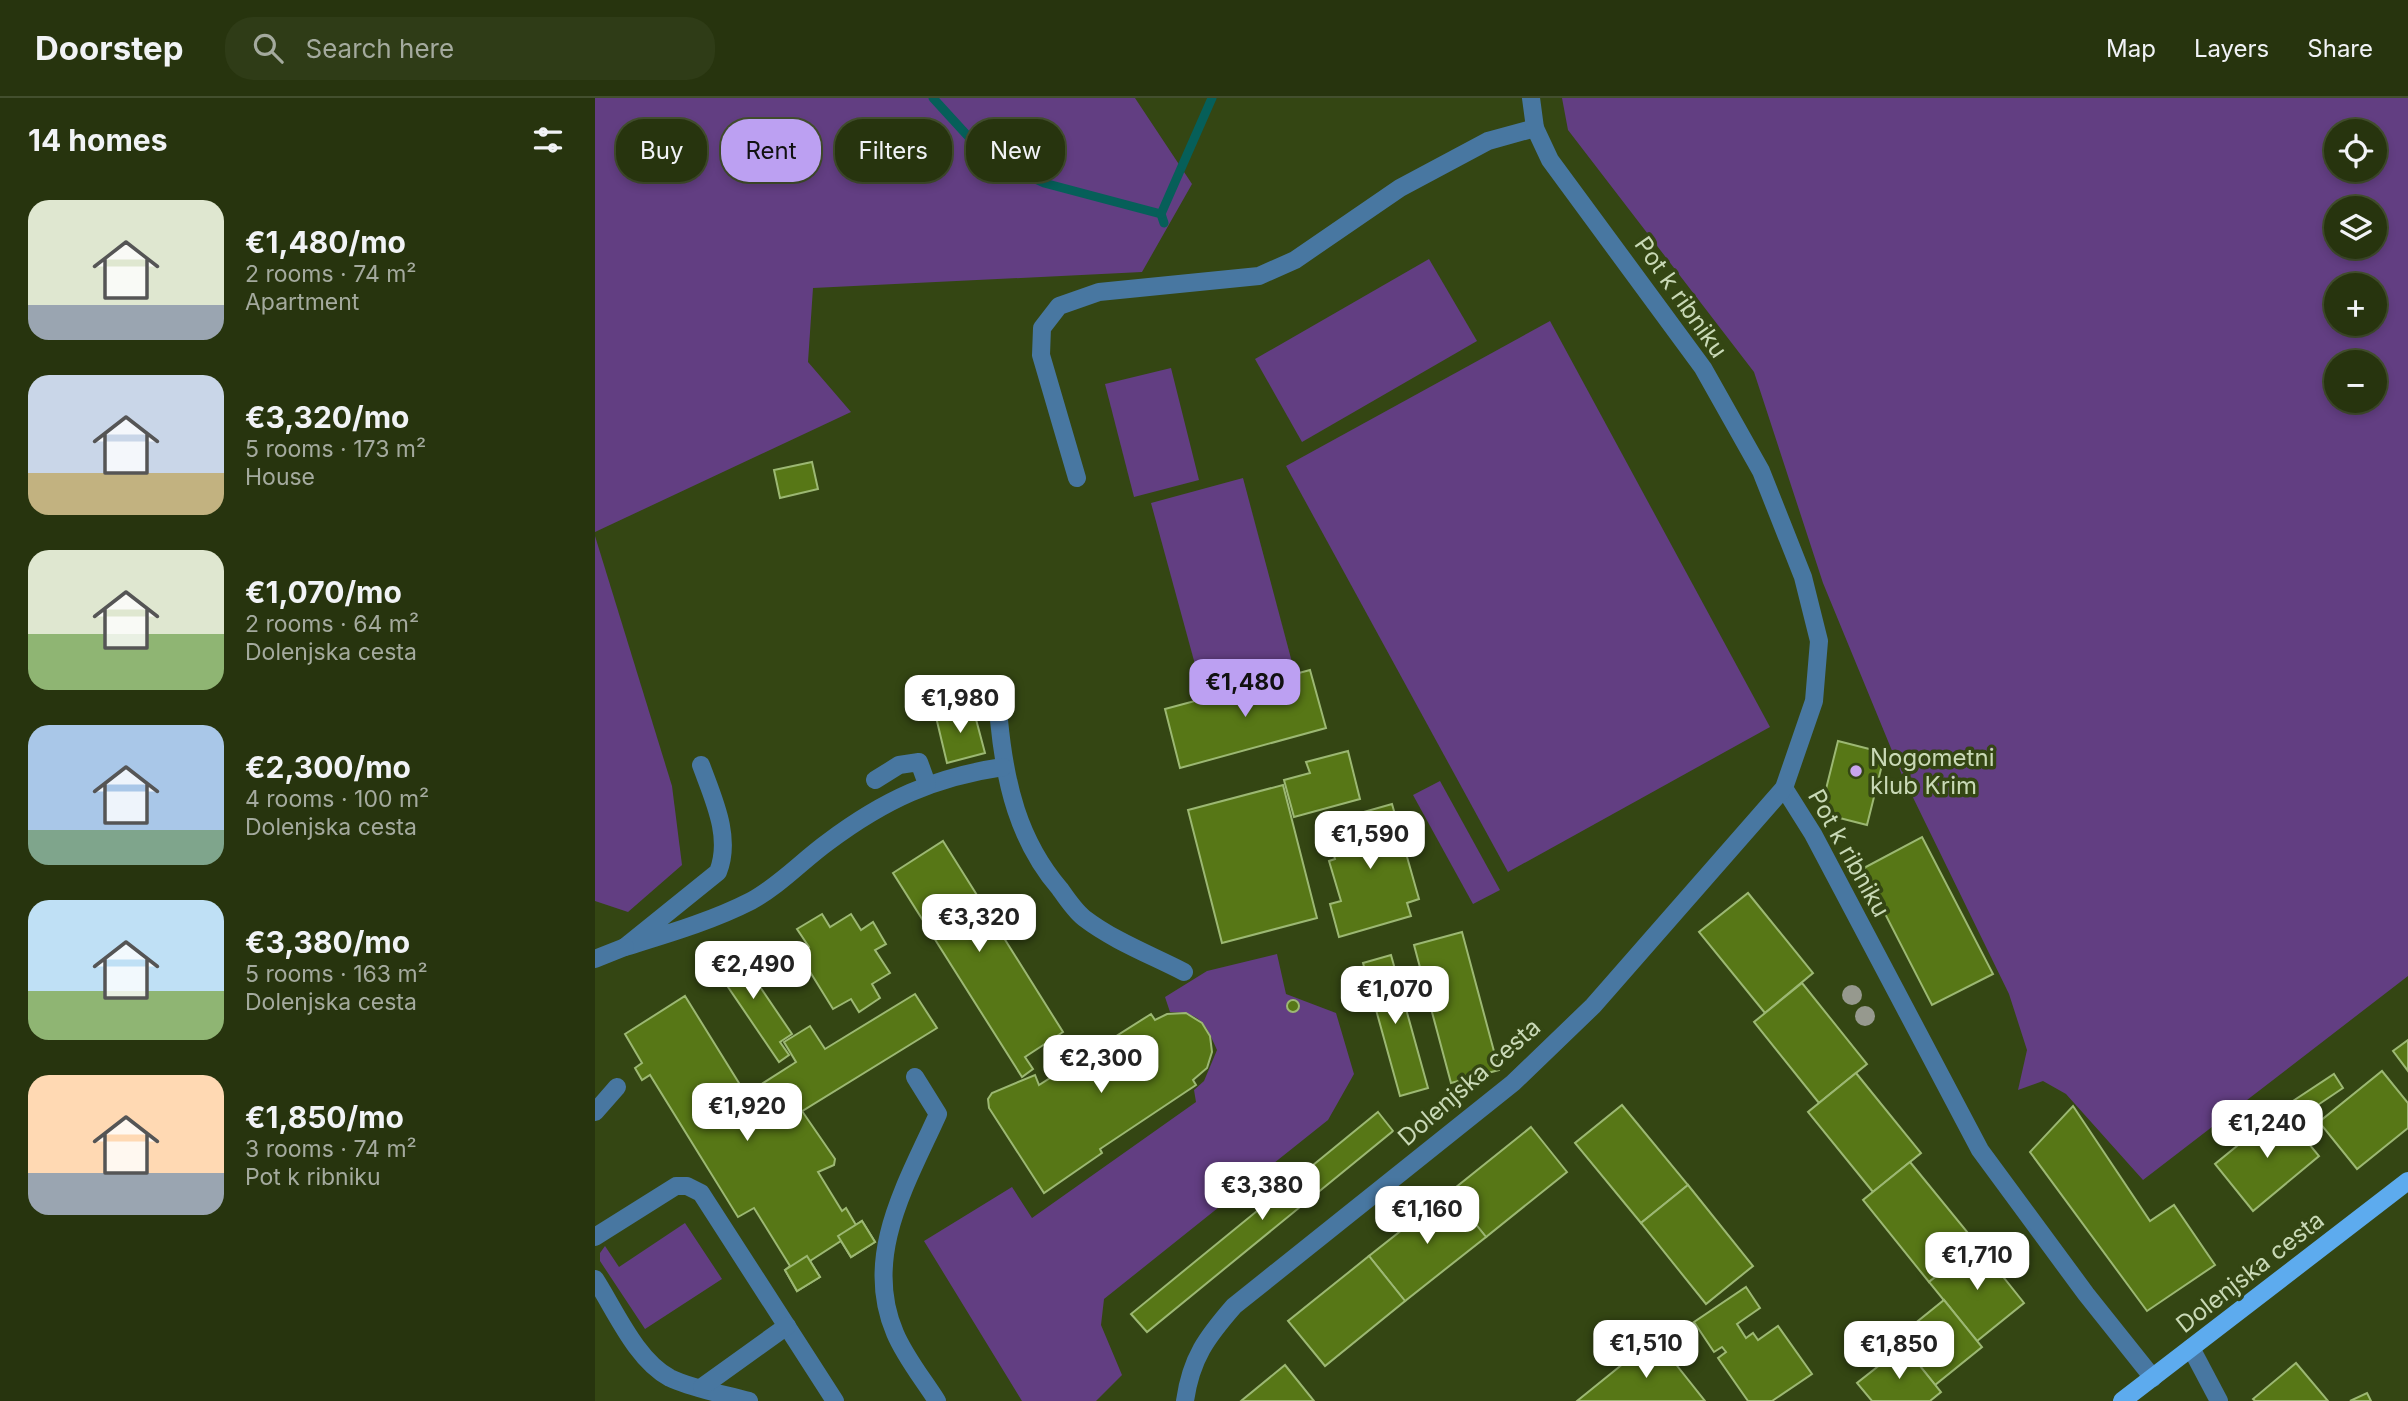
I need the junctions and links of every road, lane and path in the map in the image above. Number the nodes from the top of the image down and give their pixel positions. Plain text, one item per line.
1 (1531, 98) edge
2 (1535, 128) junction
3 (1077, 478) dead end
4 (999, 720) dead end
5 (701, 765) dead end
6 (1003, 767) junction
7 (875, 780) dead end
8 (927, 783) junction
9 (1784, 788) junction
10 (625, 947) junction
11 (595, 959) edge
12 (1184, 972) dead end
13 (915, 1077) dead end
14 (617, 1087) dead end
15 (595, 1112) edge
16 (2408, 1181) edge
17 (595, 1237) edge
18 (595, 1279) edge
19 (787, 1326) junction
20 (2191, 1348) junction
21 (2153, 1378) junction
22 (702, 1387) junction
23 (748, 1401) edge
24 (835, 1401) edge
25 (937, 1401) edge
26 (1185, 1401) edge
27 (2122, 1401) edge
28 (2218, 1401) edge

1 - 2 street, Pot k ribniku
2 - 3 street
2 - 9 street, Pot k ribniku
4 - 6 street
5 - 10 street
6 - 8 street
6 - 12 street
7 - 8 street
8 - 10 street
9 - 21 street, Pot k ribniku
9 - 26 street, Dolenjska cesta
10 - 11 street
13 - 25 street
14 - 15 street
16 - 20 main road, Dolenjska cesta
17 - 19 street
18 - 22 street
19 - 22 street
19 - 24 street
20 - 21 main road, Dolenjska cesta
20 - 28 street
21 - 27 main road, Dolenjska cesta
22 - 23 street

